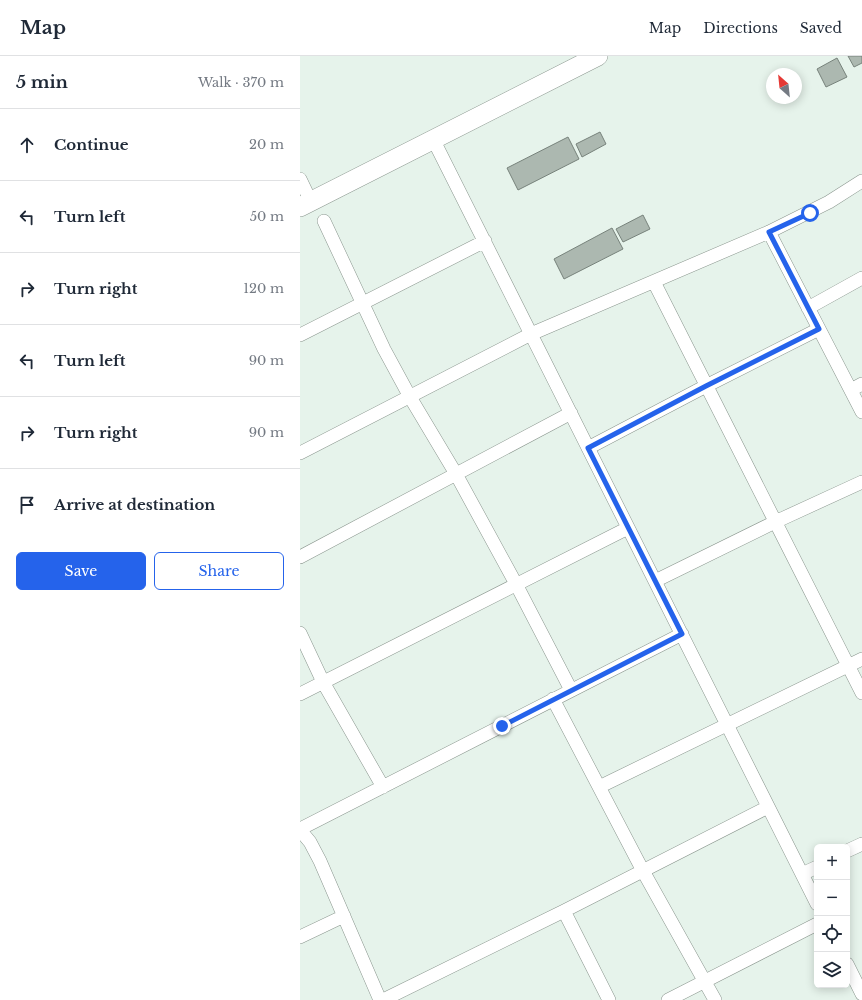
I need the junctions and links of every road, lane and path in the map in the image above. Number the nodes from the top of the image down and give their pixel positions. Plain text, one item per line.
1 (598, 56) edge
2 (434, 139) junction
3 (300, 179) edge
4 (862, 181) edge
5 (306, 205) edge
6 (324, 221) dead end
7 (769, 232) junction
8 (485, 241) junction
9 (862, 278) edge
10 (654, 282) junction
11 (363, 303) junction
12 (808, 308) junction
13 (819, 329) junction
14 (531, 334) junction
15 (300, 335) edge
16 (706, 386) junction
17 (856, 387) edge
18 (410, 397) junction
19 (862, 412) edge
20 (571, 413) junction
21 (588, 448) junction
22 (300, 453) edge
23 (456, 474) junction
24 (862, 482) edge
25 (775, 522) junction
26 (628, 528) junction
27 (300, 557) edge
28 (655, 581) junction
29 (516, 584) junction
30 (300, 633) edge
31 (682, 634) junction
32 (862, 659) edge
33 (848, 666) junction
34 (323, 682) junction
35 (571, 690) junction
36 (862, 693) edge
37 (300, 694) edge
38 (553, 699) junction
39 (727, 725) junction
40 (383, 787) junction
41 (598, 787) junction
42 (768, 807) junction
43 (300, 829) edge
44 (862, 844) edge
45 (850, 850) edge
46 (814, 868) edge
47 (642, 870) junction
48 (802, 874) junction
49 (814, 898) edge
50 (564, 911) junction
51 (344, 916) junction
52 (814, 926) edge
53 (300, 937) edge
54 (850, 970) edge
55 (705, 981) junction
56 (862, 994) edge
57 (380, 1000) edge
58 (383, 1000) edge
59 (610, 1000) edge
60 (668, 1000) edge
61 (715, 1000) edge

1 - 2 main road
2 - 5 main road
2 - 8 street
3 - 5 street
4 - 7 street
6 - 11 street
7 - 10 street
7 - 12 street
8 - 11 street
8 - 14 street
9 - 12 street
10 - 14 street
10 - 16 street
11 - 15 street
11 - 18 street
12 - 13 street
13 - 16 street
13 - 17 street
14 - 18 street
14 - 20 street
16 - 21 street
16 - 25 street
17 - 19 street
18 - 22 street
18 - 23 street
20 - 21 street
20 - 23 street
21 - 26 street
23 - 27 street
23 - 29 street
24 - 25 street
25 - 28 street
25 - 33 street
26 - 28 street
26 - 29 street
28 - 31 street
29 - 34 street
29 - 35 street
30 - 34 street
31 - 35 street
31 - 39 street
32 - 33 street
33 - 36 street
33 - 39 street
34 - 37 street
34 - 40 street
35 - 38 street
38 - 40 street
38 - 41 street
39 - 41 street
39 - 42 street
40 - 43 street
41 - 47 street
42 - 47 street
42 - 48 street
43 - 51 street
44 - 45 street
46 - 48 street
47 - 50 street
47 - 55 street
48 - 49 street
50 - 58 street
50 - 59 street
51 - 53 street
51 - 57 street
52 - 55 street
54 - 56 street
55 - 60 street
55 - 61 street

